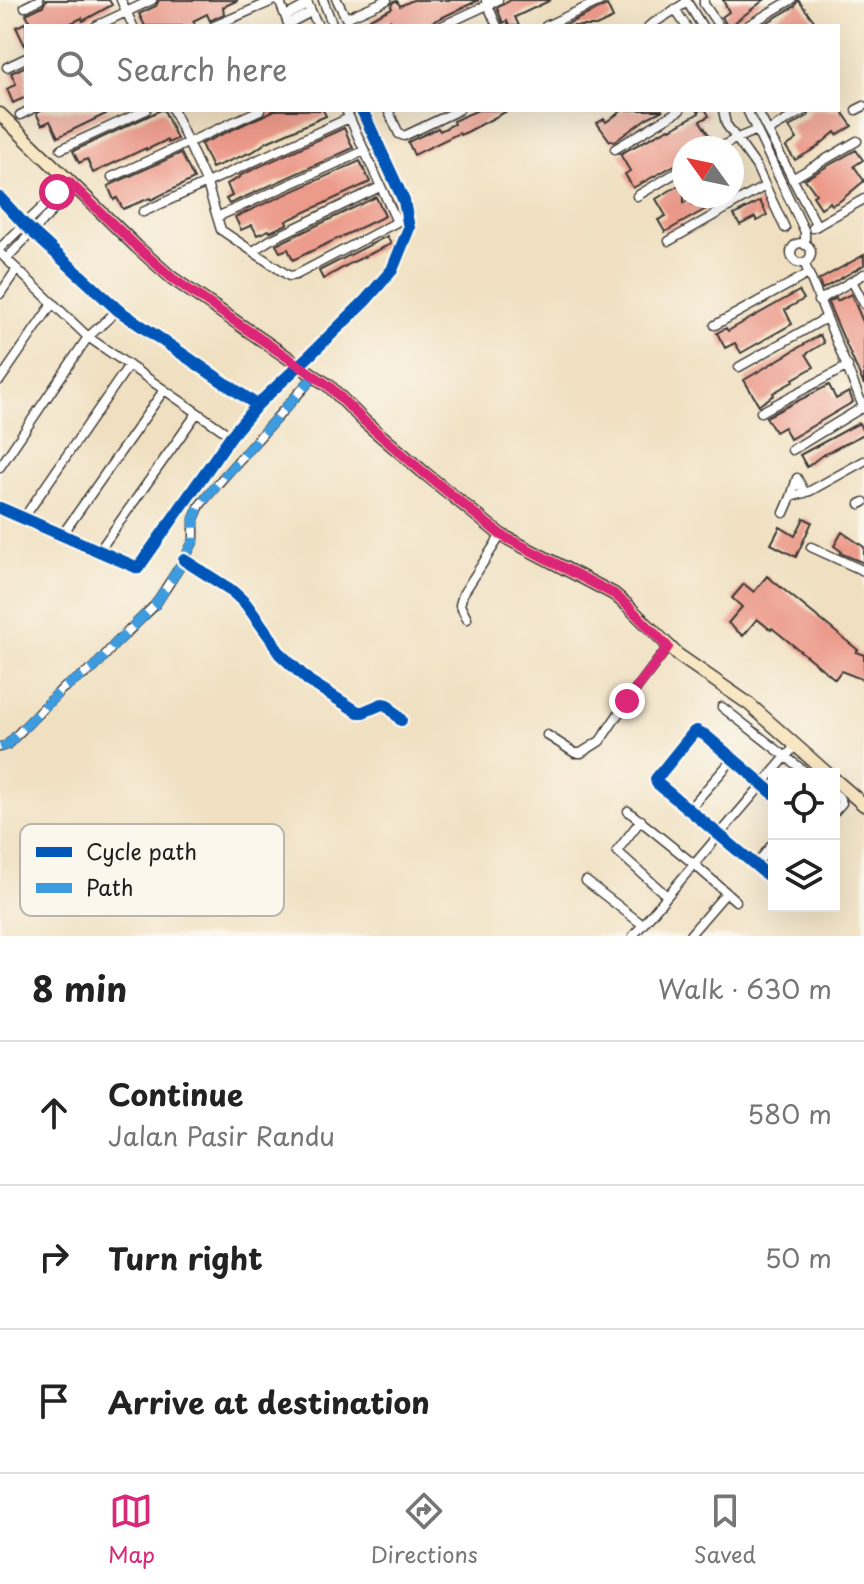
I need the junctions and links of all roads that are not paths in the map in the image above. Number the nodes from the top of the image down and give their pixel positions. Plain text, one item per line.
1 (39, 0) edge
2 (121, 0) edge
3 (152, 0) edge
4 (277, 0) edge
5 (337, 0) edge
6 (387, 0) edge
7 (498, 0) edge
8 (602, 0) edge
9 (704, 0) edge
10 (791, 0) edge
11 (323, 1) edge
12 (686, 1) edge
13 (486, 2) edge
14 (309, 6) edge
15 (25, 7) dead end
16 (675, 9) junction
17 (127, 12) junction
18 (287, 22) edge
19 (348, 22) edge
20 (100, 24) edge
21 (132, 24) edge
22 (219, 24) edge
23 (332, 24) edge
24 (446, 24) edge
25 (496, 24) edge
26 (550, 24) edge
27 (652, 24) edge
28 (685, 24) edge
29 (701, 24) edge
30 (718, 24) edge
31 (750, 24) edge
32 (24, 59) edge
33 (7, 67) dead end
34 (26, 112) edge
35 (142, 112) edge
36 (174, 112) edge
37 (256, 112) edge
38 (363, 112) edge
39 (389, 112) edge
40 (455, 112) edge
41 (677, 112) edge
42 (723, 112) edge
43 (748, 112) edge
44 (758, 112) edge
45 (801, 112) edge
46 (0, 114) edge
47 (348, 114) edge
48 (20, 115) dead end
49 (757, 130) junction
50 (768, 131) junction
51 (733, 136) edge
52 (742, 136) edge
53 (857, 141) dead end
54 (190, 143) junction
55 (61, 149) dead end
56 (615, 149) dead end
57 (364, 151) junction
58 (744, 151) edge
59 (672, 175) edge
60 (112, 177) dead end
61 (792, 179) junction
62 (207, 184) junction
63 (72, 186) junction
64 (765, 186) junction
65 (380, 187) junction
66 (637, 196) dead end
67 (0, 198) edge
68 (864, 199) edge
69 (143, 212) dead end
70 (217, 217) junction
71 (24, 224) junction
72 (817, 226) junction
73 (785, 228) dead end
74 (33, 232) junction
75 (805, 232) junction
76 (669, 241) dead end
77 (805, 245) junction
78 (253, 251) junction
79 (2, 253) edge
80 (804, 262) junction
81 (17, 269) junction
82 (808, 274) junction
83 (864, 274) edge
84 (852, 281) junction
85 (0, 294) edge
86 (818, 301) junction
87 (53, 303) junction
88 (864, 304) edge
89 (118, 310) junction
90 (826, 318) junction
91 (715, 325) dead end
92 (88, 337) junction
93 (129, 365) junction
94 (300, 365) junction
95 (848, 366) junction
96 (739, 367) dead end
97 (315, 375) junction
98 (0, 380) edge
99 (164, 390) junction
100 (257, 405) junction
101 (863, 408) edge
102 (761, 412) dead end
103 (197, 413) junction
104 (231, 436) junction
105 (792, 450) dead end
106 (864, 461) edge
107 (0, 467) edge
108 (805, 493) junction
109 (791, 497) junction
110 (0, 508) edge
111 (784, 513) dead end
112 (23, 519) junction
113 (62, 535) junction
114 (501, 535) junction
115 (811, 547) dead end
116 (99, 551) junction
117 (184, 560) junction
118 (864, 571) edge
119 (467, 619) dead end
120 (668, 647) junction
121 (722, 707) dead end
122 (401, 720) dead end
123 (547, 735) dead end
124 (795, 746) junction
125 (0, 747) edge
126 (786, 757) junction
127 (733, 759) junction
128 (800, 768) edge
129 (821, 768) edge
130 (762, 784) junction
131 (840, 784) edge
132 (768, 789) edge
133 (864, 805) edge
134 (689, 809) junction
135 (628, 811) dead end
136 (641, 820) junction
137 (720, 834) junction
138 (768, 850) edge
139 (695, 865) junction
140 (756, 865) junction
141 (768, 876) edge
142 (586, 881) dead end
143 (726, 893) junction
144 (667, 896) junction
145 (736, 901) dead end
146 (643, 925) junction
147 (633, 936) edge
148 (689, 936) edge

1 - 15 street
2 - 17 street
3 - 17 street
4 - 18 street
4 - 22 street
5 - 19 street
6 - 19 street
7 - 13 street
8 - 26 street
9 - 30 street
10 - 31 street
11 - 14 street
11 - 23 street
12 - 16 street
12 - 29 street
13 - 24 street
13 - 25 street
14 - 18 street
16 - 27 street
16 - 28 street
17 - 20 street
17 - 21 street
32 - 33 street
34 - 48 street
35 - 55 street
36 - 54 street
37 - 54 street
38 - 94 street
39 - 40 street
41 - 56 street
42 - 51 street
43 - 49 street
44 - 50 street
45 - 50 street
46 - 63 main road
47 - 57 street
47 - 62 street
49 - 52 street
49 - 75 street
50 - 61 street
53 - 61 street
54 - 60 street
54 - 62 street
57 - 65 street
57 - 70 street
58 - 64 street
59 - 66 street
61 - 72 street
62 - 69 street
62 - 70 street
63 - 71 street
63 - 74 street
63 - 94 main road
64 - 73 street
64 - 76 street
65 - 78 street
65 - 78 street
67 - 71 street
68 - 72 street
70 - 78 street
71 - 74 street
71 - 79 street
72 - 75 street
74 - 79 street
74 - 89 street
75 - 77 street
77 - 80 street
77 - 80 street
79 - 81 street
80 - 82 street
81 - 85 street
81 - 87 street
82 - 86 street
82 - 91 street
83 - 84 street
84 - 86 street
84 - 88 street
86 - 90 street
87 - 92 street
87 - 98 street
89 - 92 street
89 - 100 street
90 - 95 street
90 - 96 street
92 - 93 street
92 - 107 street
93 - 99 street
93 - 112 street
94 - 97 main road
94 - 100 street
95 - 101 street
95 - 102 street
97 - 114 main road
97 - 117 street
99 - 103 street
99 - 113 street
100 - 104 street
101 - 105 street
103 - 104 street
103 - 116 street
104 - 116 street
106 - 108 street
108 - 109 street
108 - 109 street
109 - 111 street
110 - 112 street
112 - 113 street
113 - 116 street
114 - 119 street
114 - 120 main road
115 - 118 street
117 - 122 street
117 - 125 street
120 - 123 street
120 - 124 main road
121 - 126 street
124 - 126 street
124 - 129 main road
126 - 128 street
126 - 130 street
127 - 130 street
127 - 134 street
127 - 134 street
130 - 132 street
130 - 137 street
131 - 133 main road
134 - 137 street
135 - 136 street
136 - 139 street
136 - 144 street
137 - 139 street
137 - 140 street
138 - 140 street
139 - 143 street
139 - 144 street
140 - 141 street
142 - 146 street
143 - 145 street
143 - 148 street
144 - 146 street
146 - 147 street

